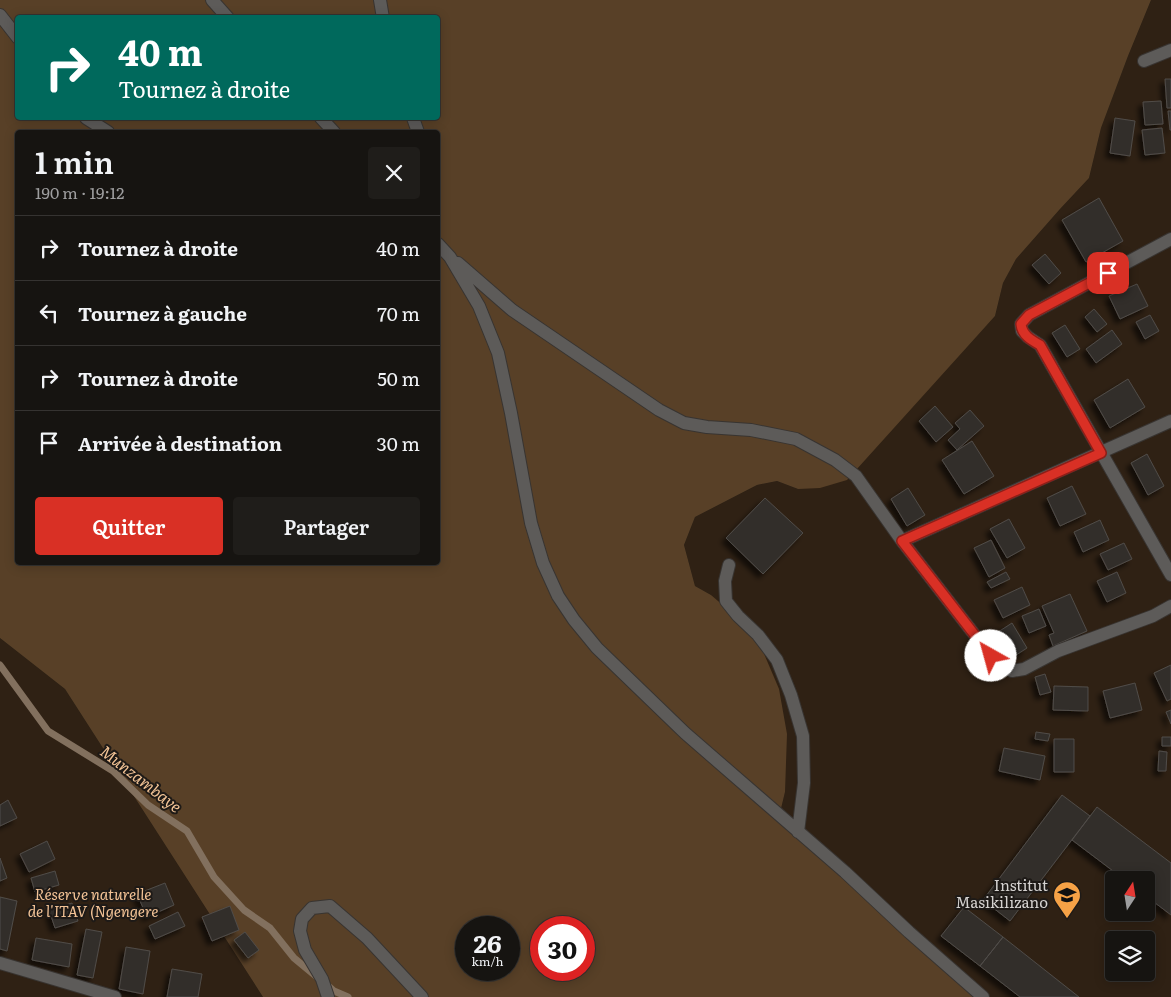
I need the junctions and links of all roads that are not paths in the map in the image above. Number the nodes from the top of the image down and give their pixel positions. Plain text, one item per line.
1 (212, 0) edge
2 (380, 0) edge
3 (0, 15) edge
4 (225, 15) edge
5 (383, 15) edge
6 (15, 34) edge
7 (1171, 50) edge
8 (1144, 61) dead end
9 (89, 120) edge
10 (322, 120) edge
11 (105, 130) edge
12 (332, 130) edge
13 (1171, 239) edge
14 (440, 246) edge
15 (450, 257) junction
16 (1171, 421) edge
17 (1101, 453) junction
18 (902, 541) junction
19 (729, 565) dead end
20 (1171, 575) edge
21 (1171, 606) edge
22 (798, 832) junction
23 (0, 964) edge
24 (328, 996) edge
25 (115, 997) edge
26 (422, 997) edge
27 (983, 997) edge

1 - 4 street
2 - 5 street
3 - 6 street
7 - 8 street
9 - 11 street
10 - 12 street
13 - 17 street
14 - 15 street
15 - 18 street
15 - 22 street
16 - 17 street
17 - 18 street
17 - 20 street
18 - 21 street
19 - 22 street
22 - 27 street
23 - 25 street
24 - 26 street

